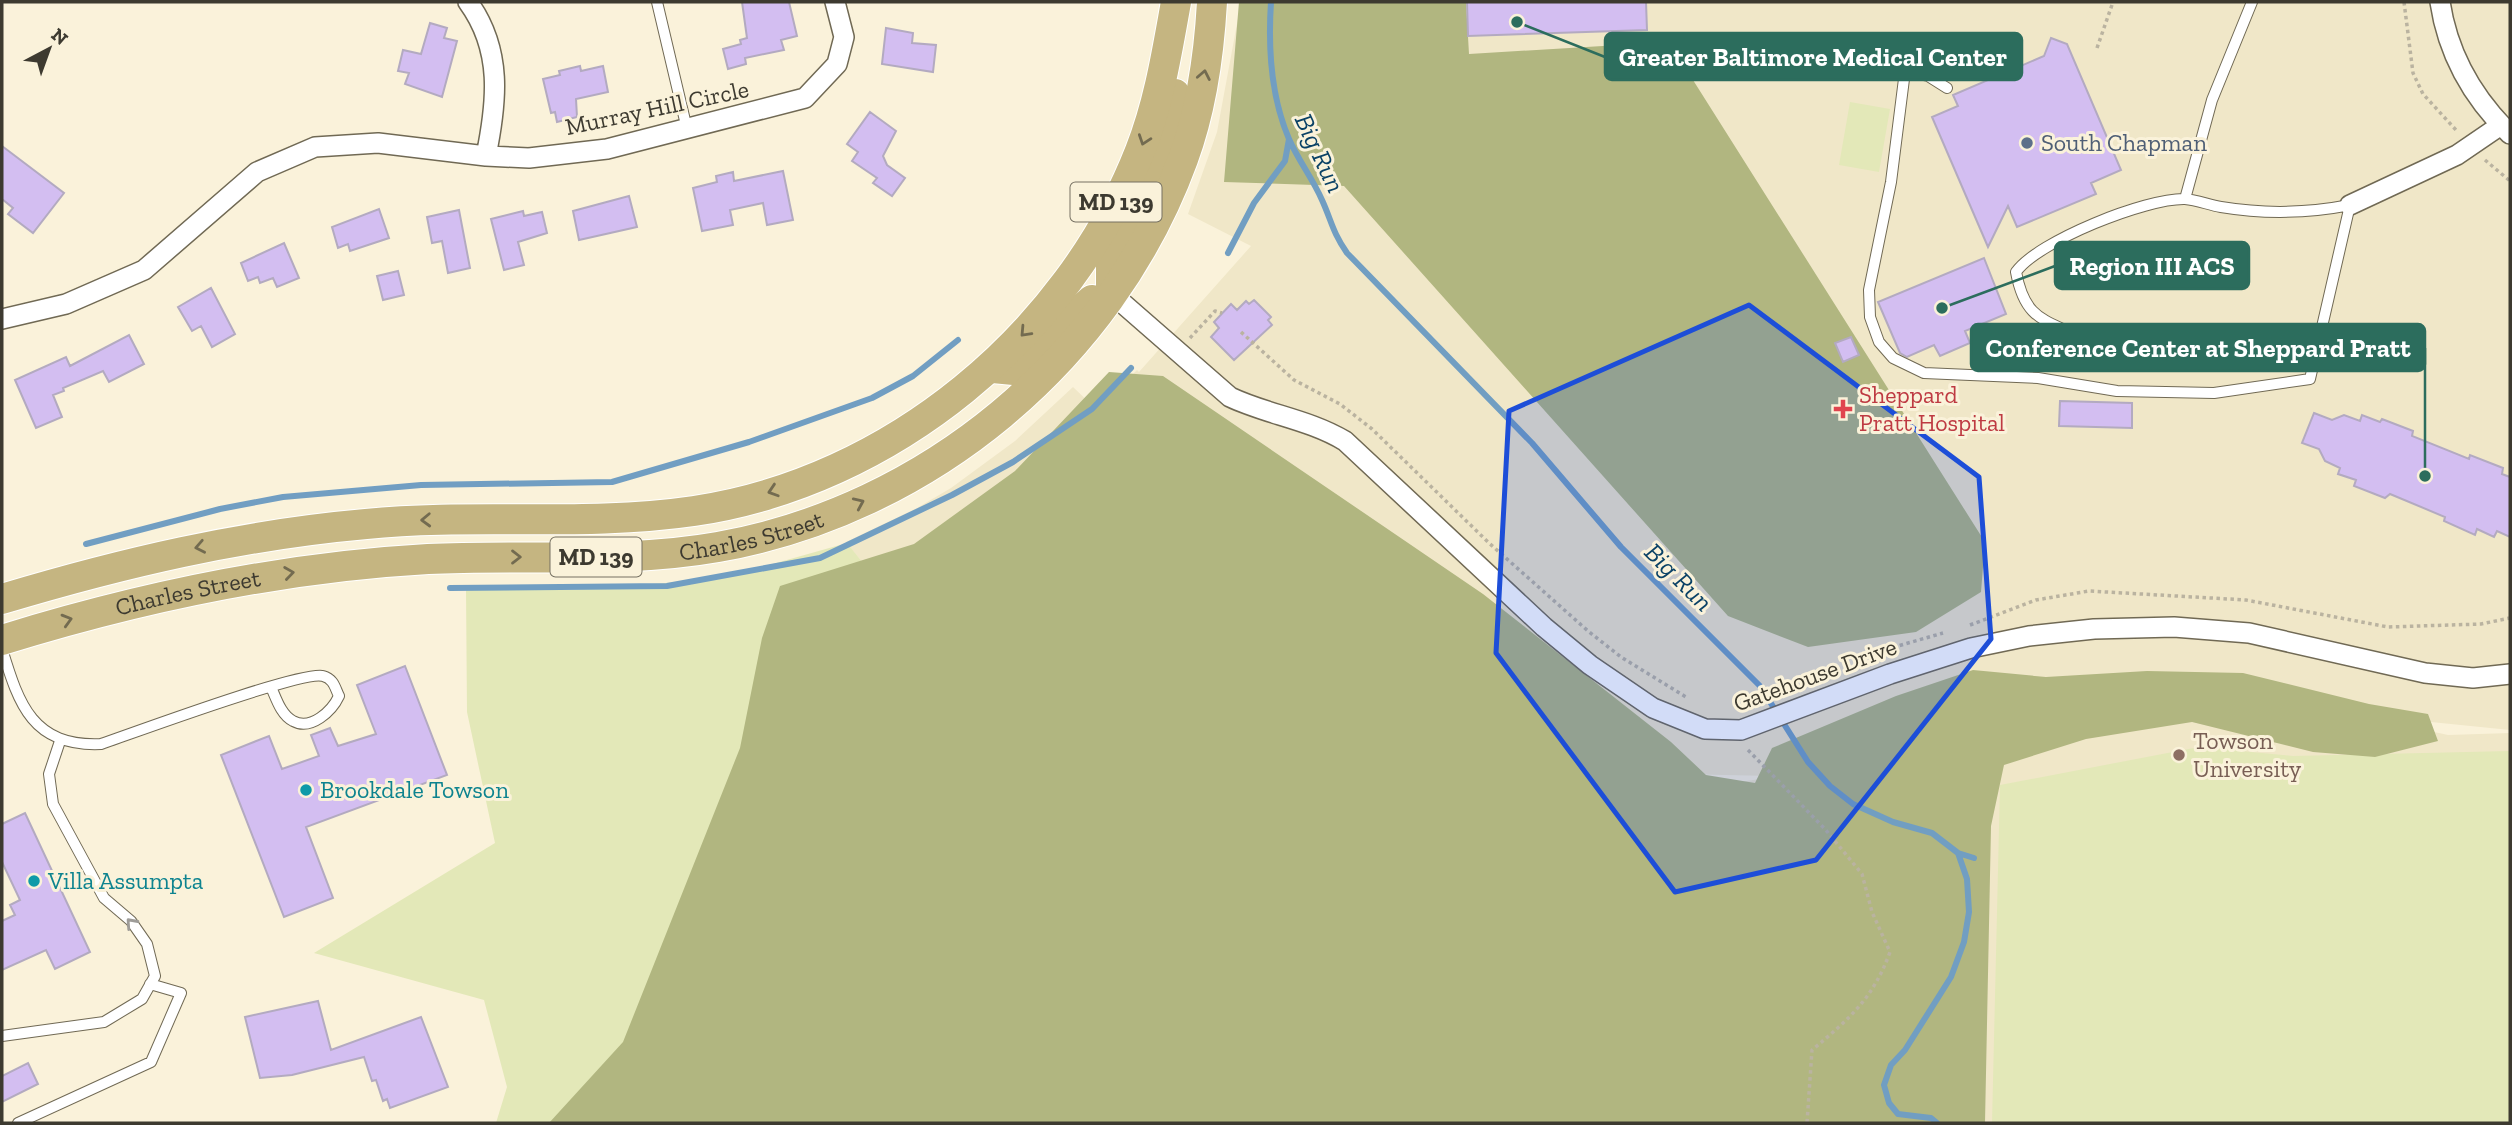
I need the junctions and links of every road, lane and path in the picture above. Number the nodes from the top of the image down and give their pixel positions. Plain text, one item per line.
1 (468, 2) edge
2 (657, 2) edge
3 (835, 2) edge
4 (1176, 2) edge
5 (1212, 2) edge
6 (2113, 2) edge
7 (2252, 2) edge
8 (2404, 2) edge
9 (2440, 2) edge
10 (2097, 48) dead end
11 (1167, 56) junction
12 (1947, 88) dead end
13 (687, 129) junction
14 (2505, 129) edge
15 (2458, 132) dead end
16 (2479, 155) dead end
17 (486, 156) junction
18 (2510, 181) edge
19 (2185, 199) junction
20 (2350, 205) junction
21 (1112, 294) junction
22 (1222, 313) dead end
23 (2, 319) edge
24 (1241, 332) dead end
25 (2091, 344) dead end
26 (1177, 352) junction
27 (989, 368) junction
28 (2, 598) edge
29 (2, 640) edge
30 (2, 649) edge
31 (2510, 674) edge
32 (271, 687) junction
33 (1690, 699) dead end
34 (1729, 732) junction
35 (61, 741) junction
36 (150, 984) junction
37 (2, 1036) edge
38 (18, 1123) edge
39 (1807, 1123) edge

1 - 17 street
2 - 13 lane
3 - 13 street, Murray Hill Circle
4 - 11 main road, Charles Street / MD 139
21 -> 5 main road, Charles Street / MD 139
6 - 10 path
7 - 19 lane
8 - 15 path
9 - 14 street
11 - 21 main road
11 -> 27 main road, Charles Street / MD 139
12 - 20 lane
13 - 17 street, Murray Hill Circle
14 - 20 street
16 - 18 path
17 - 23 street, Murray Hill Circle
19 - 20 lane
19 - 25 lane
21 - 26 street, Gatehouse Drive
21 - 27 main road
29 -> 21 main road, Charles Street / MD 139
22 - 26 path
24 - 33 path
26 - 34 street, Gatehouse Drive
27 -> 28 main road, Charles Street / MD 139
30 - 35 lane
31 - 34 street, Gatehouse Drive
32 - 32 lane
32 - 35 lane
34 - 39 path
36 -> 35 lane
36 - 37 lane
36 - 38 lane

